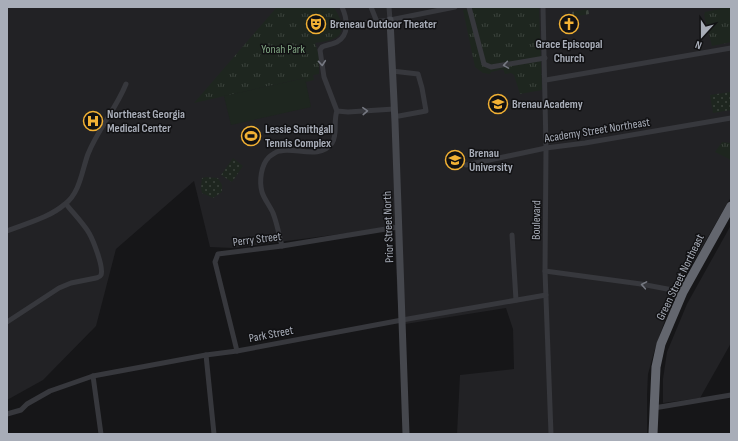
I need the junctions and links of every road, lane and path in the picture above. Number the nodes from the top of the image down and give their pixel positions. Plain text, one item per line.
1 (342, 7) edge
2 (371, 7) edge
3 (390, 7) edge
4 (455, 7) edge
5 (469, 7) edge
6 (543, 7) edge
7 (390, 20) junction
8 (377, 22) junction
9 (347, 25) junction
10 (731, 48) edge
11 (545, 58) junction
12 (392, 71) junction
13 (546, 80) junction
14 (126, 84) dead end
15 (336, 111) junction
16 (395, 112) junction
17 (731, 118) edge
18 (546, 148) junction
19 (466, 165) dead end
20 (66, 204) junction
21 (731, 206) edge
22 (398, 227) junction
23 (7, 231) edge
24 (512, 235) dead end
25 (282, 246) junction
26 (545, 271) junction
27 (683, 292) junction
28 (546, 295) junction
29 (516, 300) junction
30 (402, 320) junction
31 (7, 322) edge
32 (237, 351) junction
33 (206, 355) junction
34 (93, 376) junction
35 (731, 396) edge
36 (654, 408) junction
37 (7, 414) edge
38 (101, 434) edge
39 (214, 434) edge
40 (406, 434) edge
41 (552, 434) edge
42 (653, 434) edge

1 - 9 street
2 - 8 street
3 - 7 street
4 - 7 street
11 -> 5 street
6 - 11 street, Boulevard
7 - 8 street
7 - 12 street, Prior Street North
8 - 9 street
9 -> 15 street
10 - 13 street
11 - 13 street, Boulevard
12 - 16 street, Prior Street North
12 - 16 street
13 - 18 street, Boulevard
14 - 20 street
15 -> 16 street
15 - 25 street
16 - 22 street, Prior Street North
17 - 18 street, Academy Street Northeast
18 - 19 street, Academy Street Northeast
18 - 26 street, Boulevard
20 - 23 street
20 - 31 street
21 - 27 highway, Green Street Northeast
22 - 25 street, Perry Street
22 - 30 street, Prior Street North
24 - 29 street
25 - 32 street, Perry Street
27 -> 26 street
26 - 28 street, Boulevard
27 - 36 highway, Green Street Northeast
28 - 29 street, Park Street
28 - 41 street, Boulevard
29 - 30 street, Park Street
30 - 32 street, Park Street
30 - 40 street, Prior Street North
32 - 33 street, Park Street
33 - 34 street, Park Street
33 - 39 street
34 - 37 street, Park Street
34 - 38 street
35 - 36 street
36 - 42 highway, Green Street Northeast

